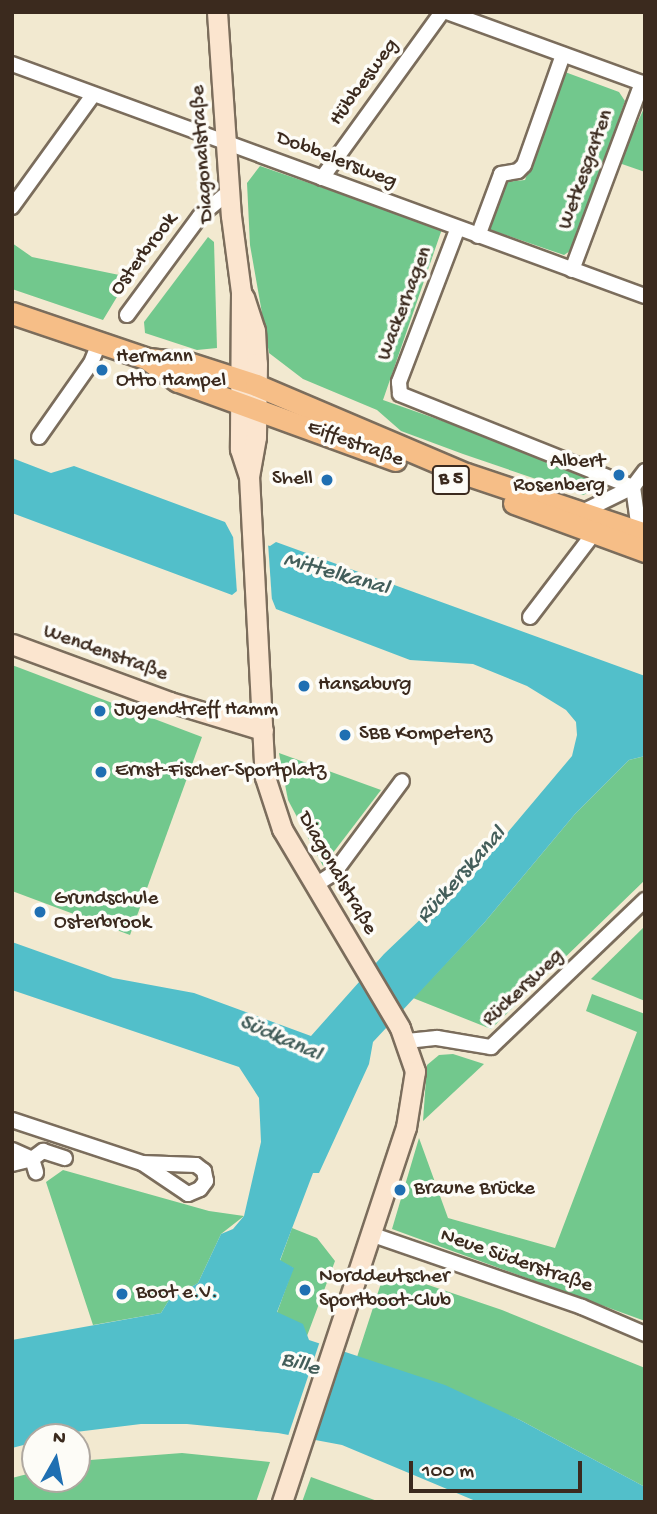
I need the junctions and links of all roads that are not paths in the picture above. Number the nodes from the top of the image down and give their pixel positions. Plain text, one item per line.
1 (217, 12) edge
2 (445, 12) edge
3 (564, 55) junction
4 (12, 64) edge
5 (643, 84) edge
6 (93, 95) junction
7 (226, 143) junction
8 (323, 178) junction
9 (229, 192) junction
10 (12, 207) edge
11 (457, 230) junction
12 (478, 236) junction
13 (572, 270) junction
14 (645, 296) edge
15 (12, 313) edge
16 (127, 315) dead end
17 (99, 343) junction
18 (148, 359) junction
19 (248, 383) junction
20 (248, 406) junction
21 (39, 438) dead end
22 (645, 471) edge
23 (633, 487) junction
24 (584, 512) junction
25 (594, 533) junction
26 (643, 540) edge
27 (530, 617) dead end
28 (12, 644) edge
29 (263, 730) junction
30 (402, 781) dead end
31 (314, 886) junction
32 (645, 900) edge
33 (407, 1041) junction
34 (12, 1120) edge
35 (12, 1150) edge
36 (40, 1155) junction
37 (65, 1158) dead end
38 (142, 1163) dead end
39 (12, 1164) edge
40 (370, 1234) junction
41 (645, 1335) edge
42 (282, 1502) edge

1 - 7 street, Diagonalstraße
2 - 3 street
2 - 8 street, Hübbesweg
3 - 5 street
3 - 12 street
4 - 6 street, Dobbelersweg
5 - 13 street, Wetkesgarten
6 - 7 street, Dobbelersweg
6 - 10 street
7 - 8 street, Dobbelersweg
7 - 9 street, Diagonalstraße
8 - 11 street, Dobbelersweg
9 - 16 street, Osterbrook
9 - 19 street, Diagonalstraße
11 - 12 street, Dobbelersweg
11 - 23 street, Wackerhagen
12 - 13 street, Dobbelersweg
13 - 14 street, Dobbelersweg
15 - 17 main road, Eiffestraße / B 5
17 - 18 main road, Eiffestraße / B 5
17 - 21 street
18 - 19 main road, Eiffestraße / B 5
18 - 20 main road, Eiffestraße / B 5
19 - 20 street, Diagonalstraße
19 - 24 main road, Eiffestraße / B 5
20 - 25 main road, Eiffestraße / B 5
20 - 29 street, Diagonalstraße
22 - 23 street
23 - 24 street
23 - 26 street
24 - 26 main road, Eiffestraße / B 5
25 - 26 main road, Eiffestraße / B 5
25 - 27 street
28 - 29 street, Wendenstraße
29 - 31 street, Diagonalstraße
30 - 31 street
31 - 33 street, Diagonalstraße
32 - 33 street, Rückersweg
33 - 40 street, Diagonalstraße
34 - 38 street
35 - 36 street
36 - 37 street
36 - 39 street
40 - 41 street, Neue Süderstraße
40 - 42 street

